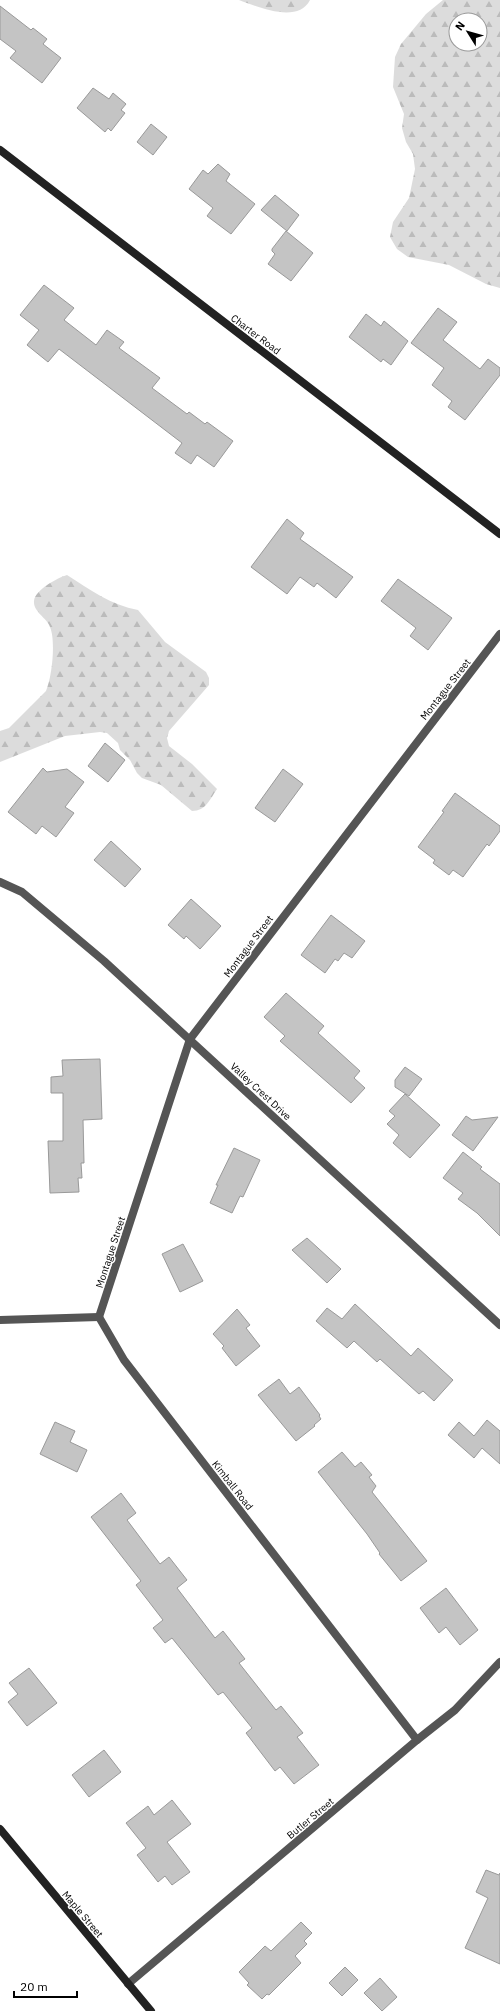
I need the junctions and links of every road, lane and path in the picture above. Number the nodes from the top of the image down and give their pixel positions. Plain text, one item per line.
1 (0, 150) edge
2 (500, 534) edge
3 (500, 634) edge
4 (0, 882) edge
5 (190, 1039) junction
6 (99, 1317) junction
7 (0, 1320) edge
8 (500, 1325) edge
9 (500, 1662) edge
10 (417, 1740) junction
11 (0, 1829) edge
12 (128, 1984) junction
13 (151, 2011) edge

1 - 2 street, Charter Road
3 - 5 street, Montague Street
4 - 5 street, Valley Crest Drive
5 - 6 street, Montague Street
5 - 8 street, Valley Crest Drive
6 - 7 street
6 - 10 street, Kimball Road
9 - 10 street, Butler Street
10 - 12 street, Butler Street
11 - 12 street, Maple Street
12 - 13 street, Maple Street

